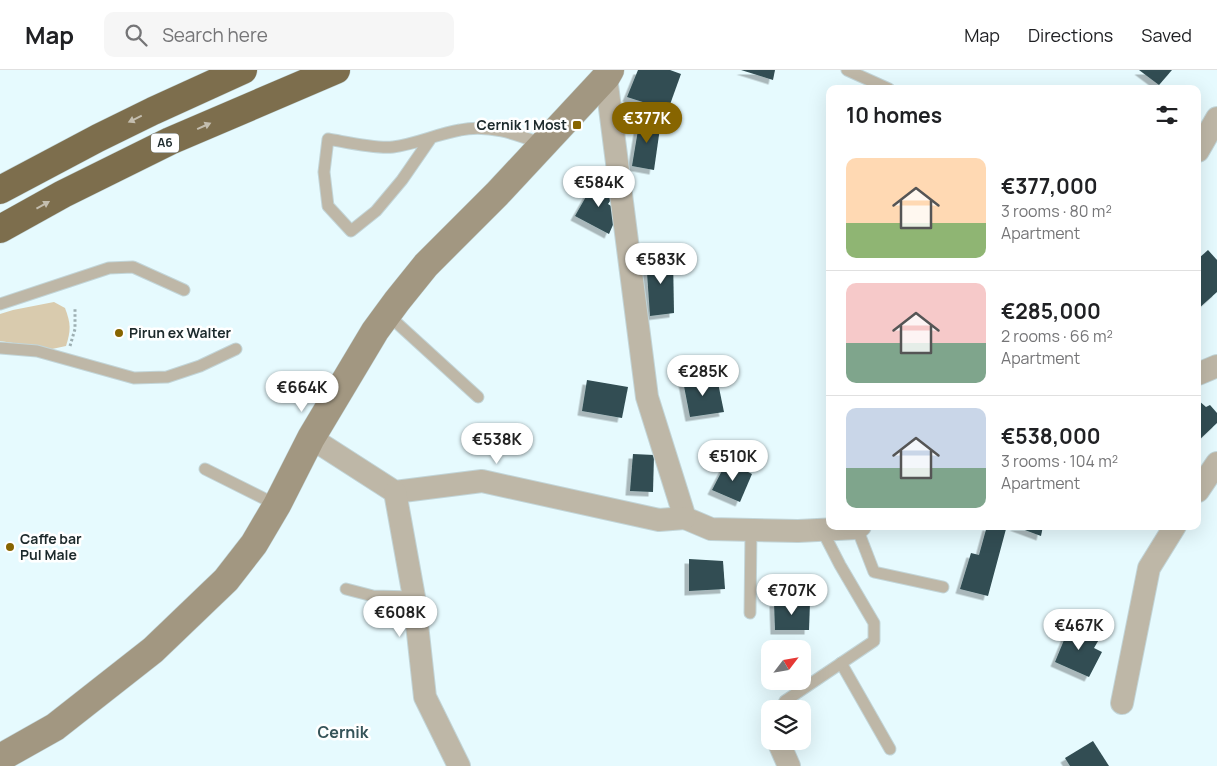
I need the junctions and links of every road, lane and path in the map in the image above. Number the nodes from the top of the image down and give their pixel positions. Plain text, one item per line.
1 (243, 70) edge
2 (336, 70) edge
3 (847, 70) edge
4 (608, 74) edge
5 (880, 85) edge
6 (1217, 118) edge
7 (431, 138) junction
8 (544, 145) junction
9 (1201, 147) edge
10 (0, 190) edge
11 (0, 229) edge
12 (184, 290) dead end
13 (0, 304) edge
14 (75, 307) dead end
15 (387, 314) junction
16 (0, 348) edge
17 (236, 349) dead end
18 (60, 357) junction
19 (1217, 366) edge
20 (1201, 373) edge
21 (478, 397) dead end
22 (311, 438) junction
23 (1217, 463) edge
24 (205, 468) dead end
25 (1201, 487) edge
26 (394, 492) junction
27 (277, 505) junction
28 (685, 518) junction
29 (751, 530) junction
30 (822, 530) junction
31 (826, 530) edge
32 (859, 530) edge
33 (1173, 530) edge
34 (943, 587) dead end
35 (346, 589) dead end
36 (414, 597) junction
37 (750, 613) dead end
38 (841, 663) junction
39 (786, 700) edge
40 (1122, 703) dead end
41 (890, 749) dead end
42 (782, 750) edge
43 (0, 758) edge
44 (459, 766) edge
45 (789, 766) edge

1 -> 10 highway, A6
11 -> 2 highway, A6
3 - 5 lane
4 - 8 street
4 - 28 street
6 - 9 street
7 - 7 lane
7 - 8 lane
8 - 15 street
12 - 13 lane
14 - 18 path
15 - 21 lane
15 - 22 street
16 - 18 lane
17 - 18 lane
19 - 20 street
22 - 26 street
22 - 27 street
23 - 25 street
24 - 27 lane
26 - 28 street
26 - 36 street
27 - 43 street
28 - 29 street
29 - 30 street
29 - 37 lane
30 - 31 street
30 - 38 lane
32 - 34 lane
33 - 40 street
35 - 36 lane
36 - 44 street
38 - 39 lane
38 - 41 lane
42 - 45 street

